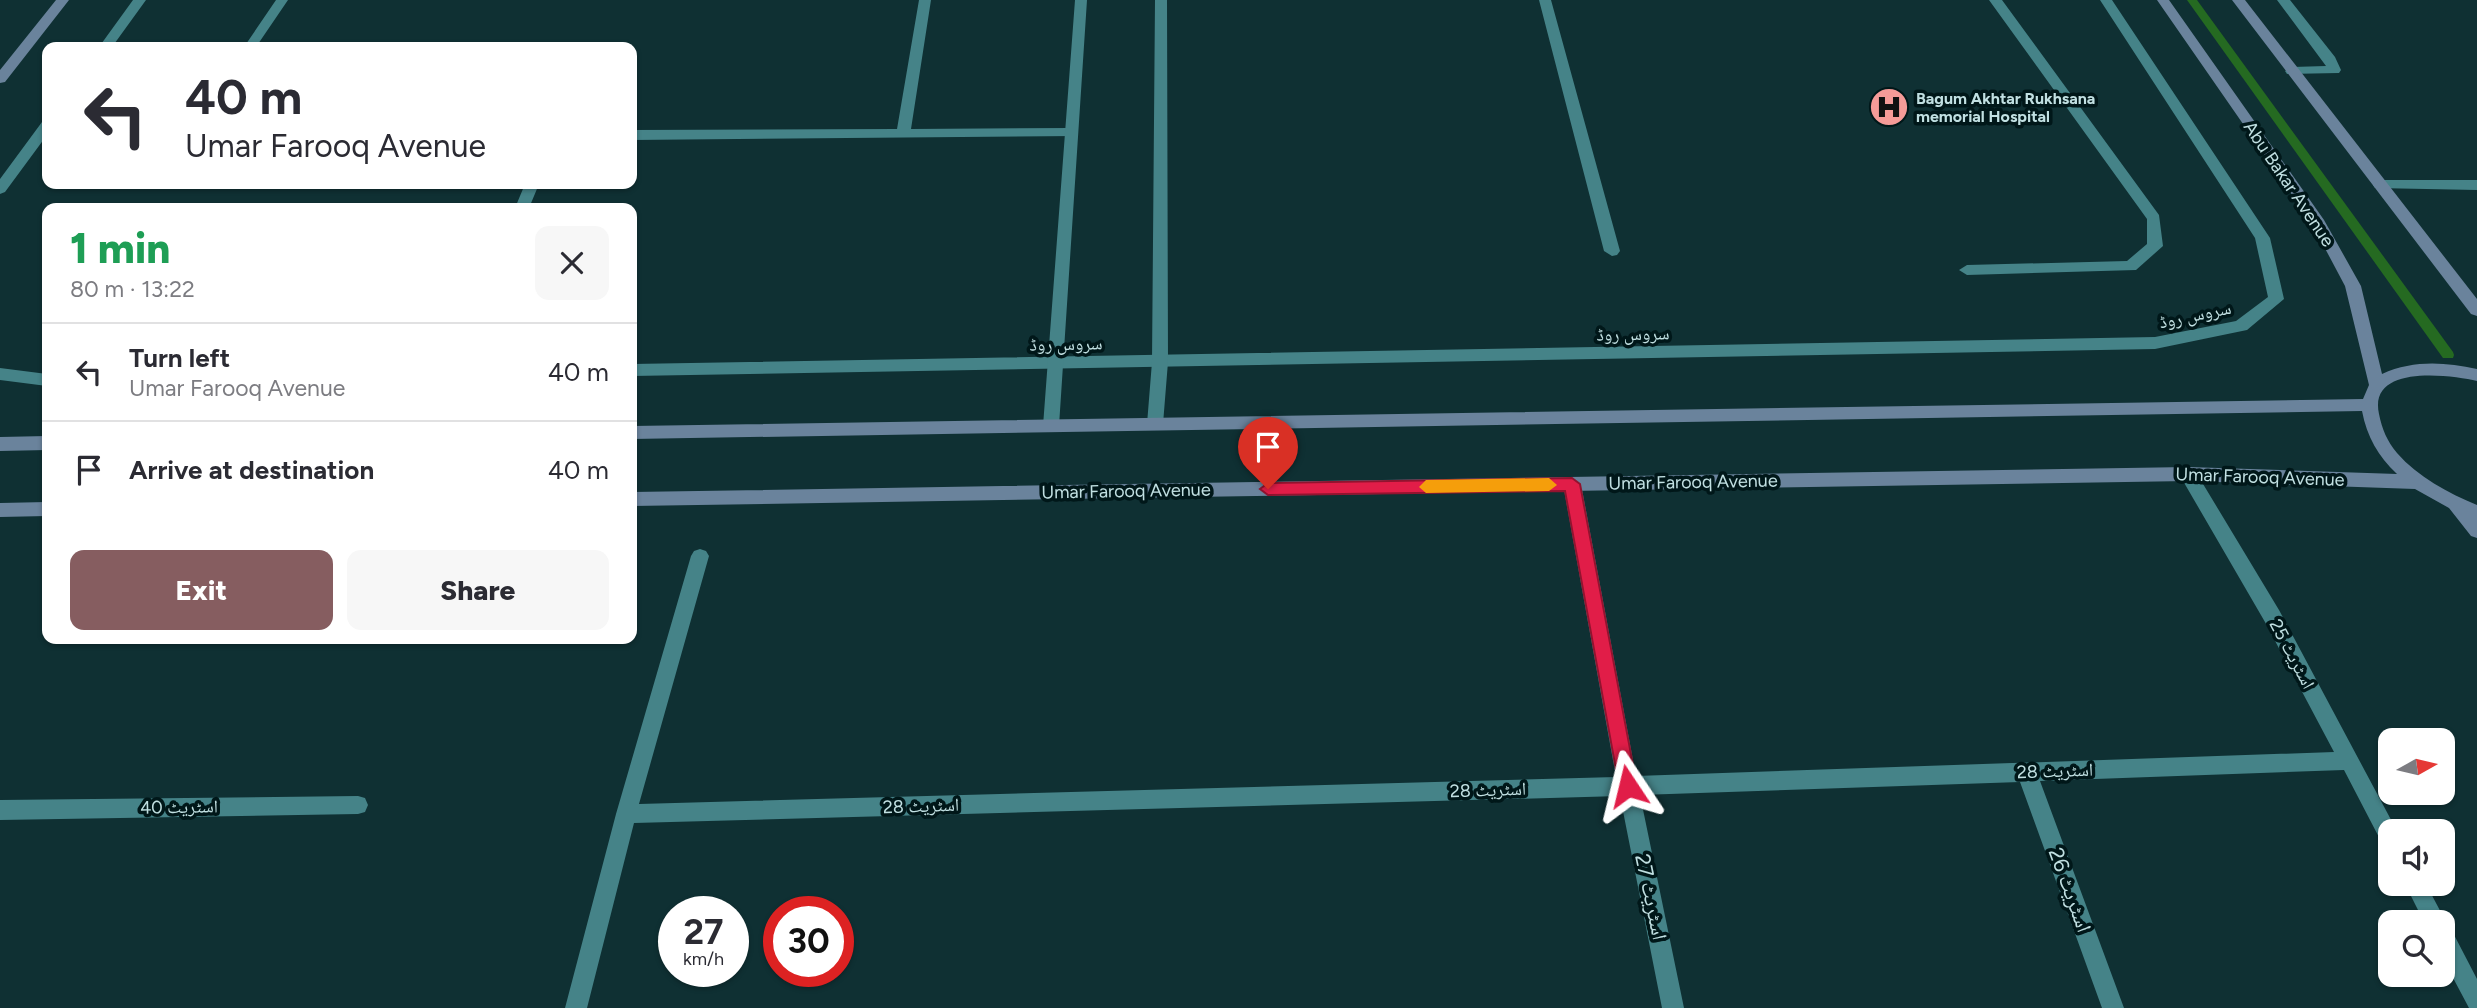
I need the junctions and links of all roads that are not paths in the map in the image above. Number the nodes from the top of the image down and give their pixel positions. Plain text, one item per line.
1 (63, 0) edge
2 (140, 0) edge
3 (282, 0) edge
4 (925, 0) edge
5 (1081, 0) edge
6 (1161, 0) edge
7 (1545, 0) edge
8 (1995, 0) edge
9 (2106, 0) edge
10 (2163, 0) edge
11 (2238, 0) edge
12 (2283, 0) edge
13 (109, 42) edge
14 (253, 42) edge
15 (2292, 71) junction
16 (0, 79) edge
17 (1071, 133) junction
18 (903, 134) junction
19 (637, 135) edge
20 (41, 143) edge
21 (2380, 185) junction
22 (2477, 185) edge
23 (0, 189) edge
24 (1612, 251) dead end
25 (1967, 270) dead end
26 (2477, 310) edge
27 (1160, 362) junction
28 (1054, 364) junction
29 (637, 370) edge
30 (0, 374) edge
31 (2477, 375) edge
32 (42, 379) edge
33 (2377, 385) junction
34 (2370, 405) junction
35 (1155, 424) junction
36 (1051, 426) junction
37 (637, 433) edge
38 (42, 443) edge
39 (0, 444) edge
40 (2188, 474) junction
41 (2418, 482) junction
42 (1572, 484) junction
43 (637, 499) edge
44 (2455, 504) junction
45 (42, 509) edge
46 (0, 510) edge
47 (2477, 513) edge
48 (2477, 531) edge
49 (701, 556) dead end
50 (2349, 761) junction
51 (2027, 772) junction
52 (1628, 786) junction
53 (358, 805) dead end
54 (0, 810) edge
55 (626, 814) junction
56 (2380, 819) edge
57 (2455, 960) edge
58 (2477, 1001) edge
59 (576, 1008) edge
60 (1674, 1008) edge
61 (2113, 1008) edge

1 - 16 main road
2 - 13 street
3 - 14 street
4 - 18 street
5 - 17 street
6 - 27 street
7 - 24 street
8 - 25 street
9 - 27 street, سروس روڈ
10 - 33 main road, Abu Bakar Avenue
11 - 15 main road
12 - 15 street
15 - 21 main road
17 - 18 street
17 - 28 street
18 - 19 street
20 - 23 street
21 - 22 street
21 - 26 main road
27 - 28 street, سروس روڈ
27 - 35 street
28 - 29 street, سروس روڈ
28 - 36 street
30 - 32 street
31 - 33 main road
33 - 34 main road
34 - 35 main road
34 - 41 main road
35 - 36 main road
36 - 37 main road
38 - 39 main road
40 - 41 main road, Umar Farooq Avenue
40 - 42 main road, Umar Farooq Avenue
40 - 50 street, اسٹریٹ 25
41 - 44 main road
42 - 43 main road, Umar Farooq Avenue
42 - 52 street, اسٹریٹ 27
44 - 47 main road
44 - 48 main road
45 - 46 main road
49 - 55 street
50 - 51 street, اسٹریٹ 28
50 - 56 street, اسٹریٹ 25
51 - 52 street, اسٹریٹ 28
51 - 61 street, اسٹریٹ 26
52 - 55 street, اسٹریٹ 28
52 - 60 street, اسٹریٹ 27
53 - 54 street, اسٹریٹ 40
55 - 59 street
57 - 58 street

